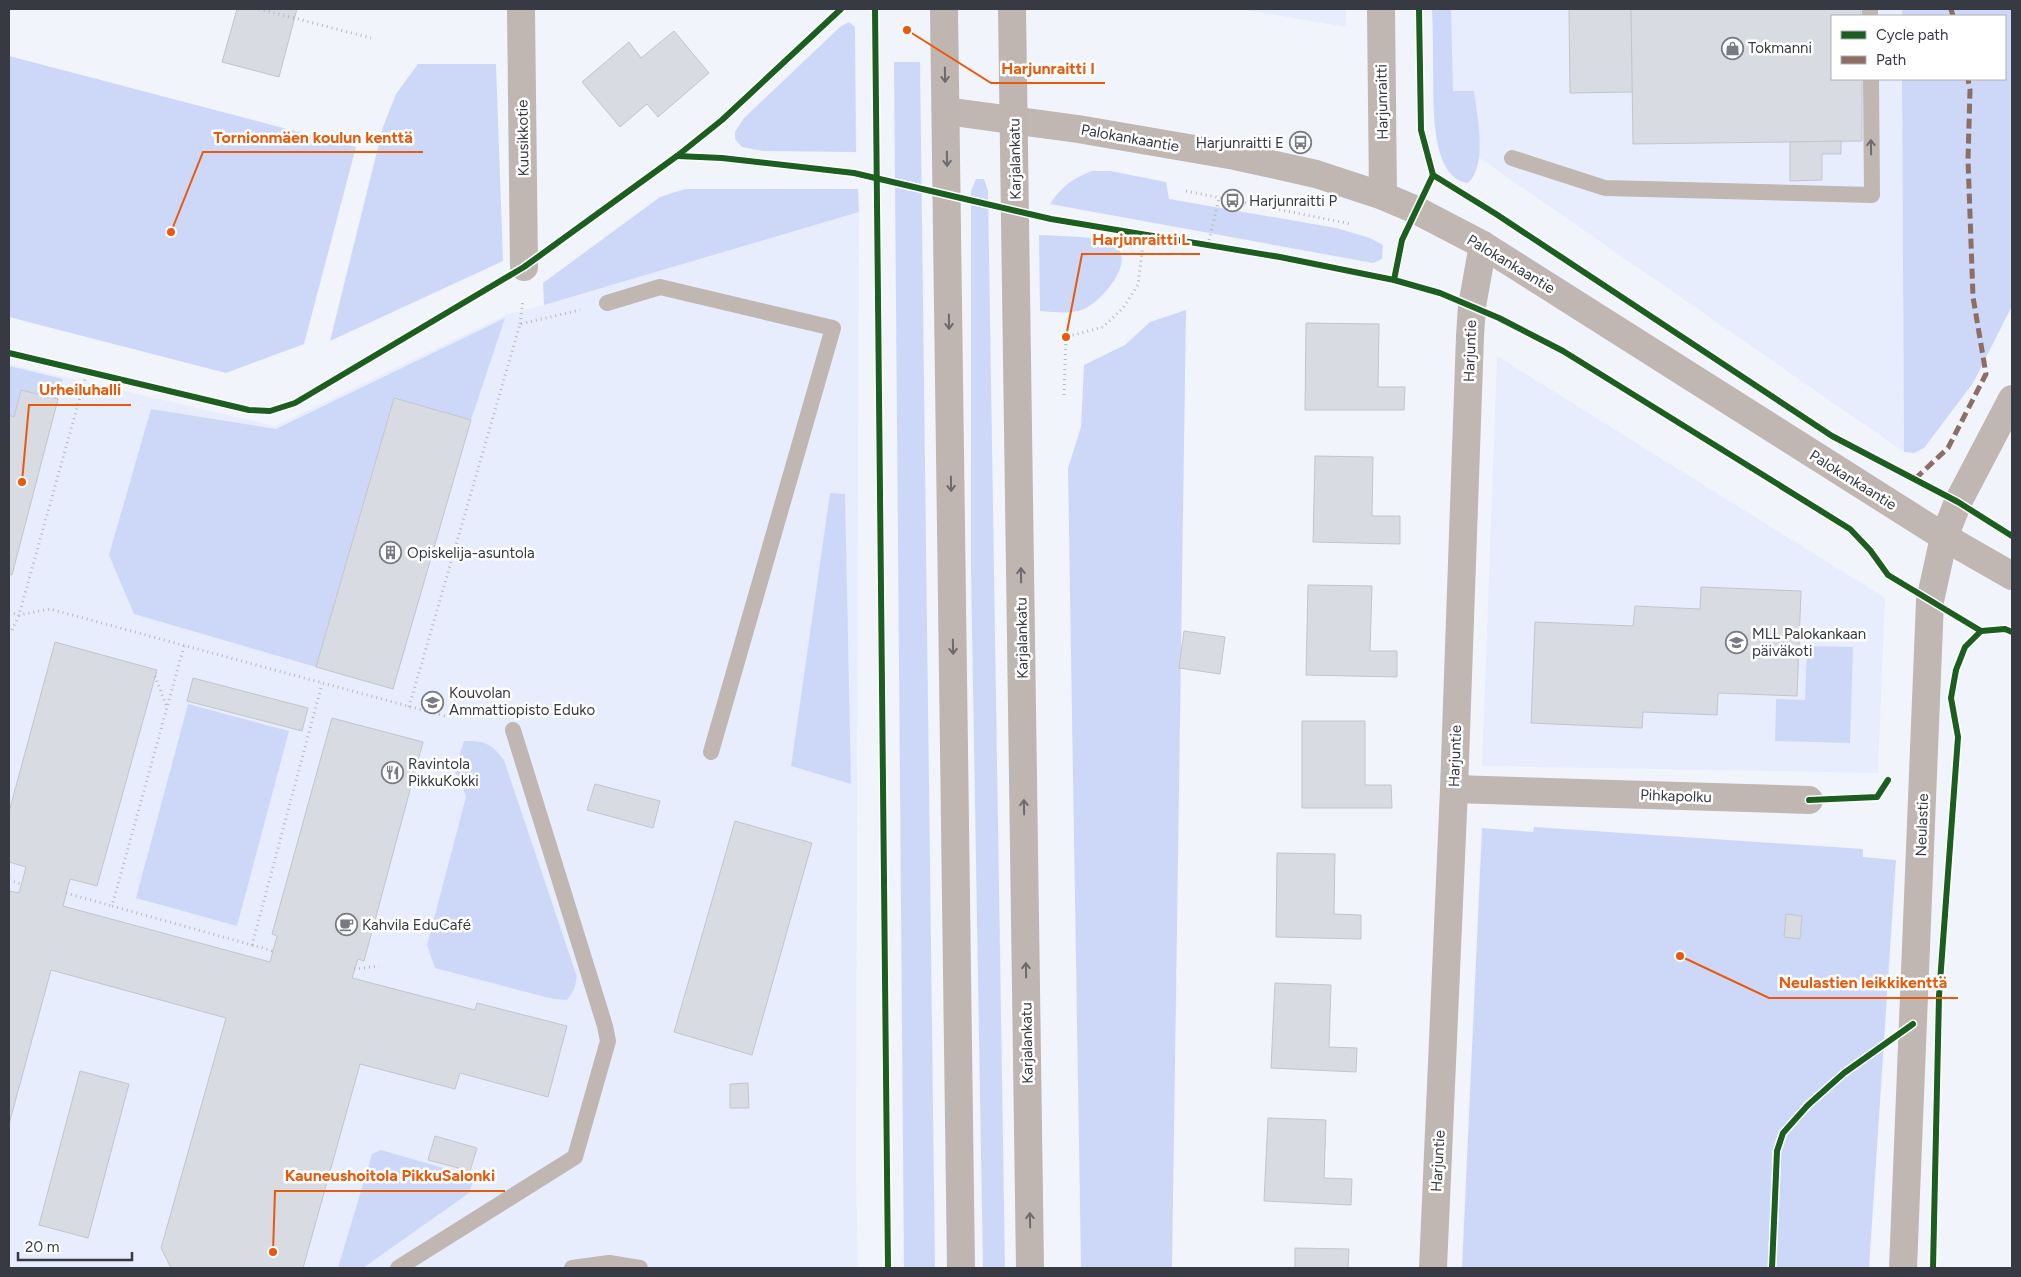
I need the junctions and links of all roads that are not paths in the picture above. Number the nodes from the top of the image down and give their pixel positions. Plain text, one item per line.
1 (521, 9) edge
2 (944, 9) edge
3 (1012, 9) edge
4 (1381, 9) edge
5 (1871, 80) edge
6 (946, 111) junction
7 (1015, 121) junction
8 (1512, 158) dead end
9 (1383, 196) junction
10 (1483, 245) junction
11 (524, 267) dead end
12 (607, 303) road end
13 (2012, 399) edge
14 (1944, 537) junction
15 (2012, 576) edge
16 (513, 730) dead end
17 (712, 752) dead end
18 (1454, 789) junction
19 (1808, 800) dead end
20 (398, 1268) edge
21 (572, 1268) edge
22 (640, 1268) edge
23 (961, 1268) edge
24 (1030, 1268) edge
25 (1433, 1268) edge
26 (1903, 1268) edge

1 - 11 street, Kuusikkotie
2 -> 6 main road
3 - 7 main road, Karjalankatu
4 - 9 street, Harjunraitti
8 -> 5 lane
6 - 7 street, Palokankaantie
6 -> 23 main road
7 - 9 street, Palokankaantie
24 -> 7 main road, Karjalankatu
9 - 10 street, Palokankaantie
10 - 14 street, Palokankaantie
10 - 18 street, Harjuntie
12 - 17 lane
13 - 14 street, Neulastie
14 - 15 street, Palokankaantie
14 - 26 street, Neulastie
16 - 20 lane
18 - 19 street, Pihkapolku
18 - 25 street, Harjuntie
21 - 22 lane

